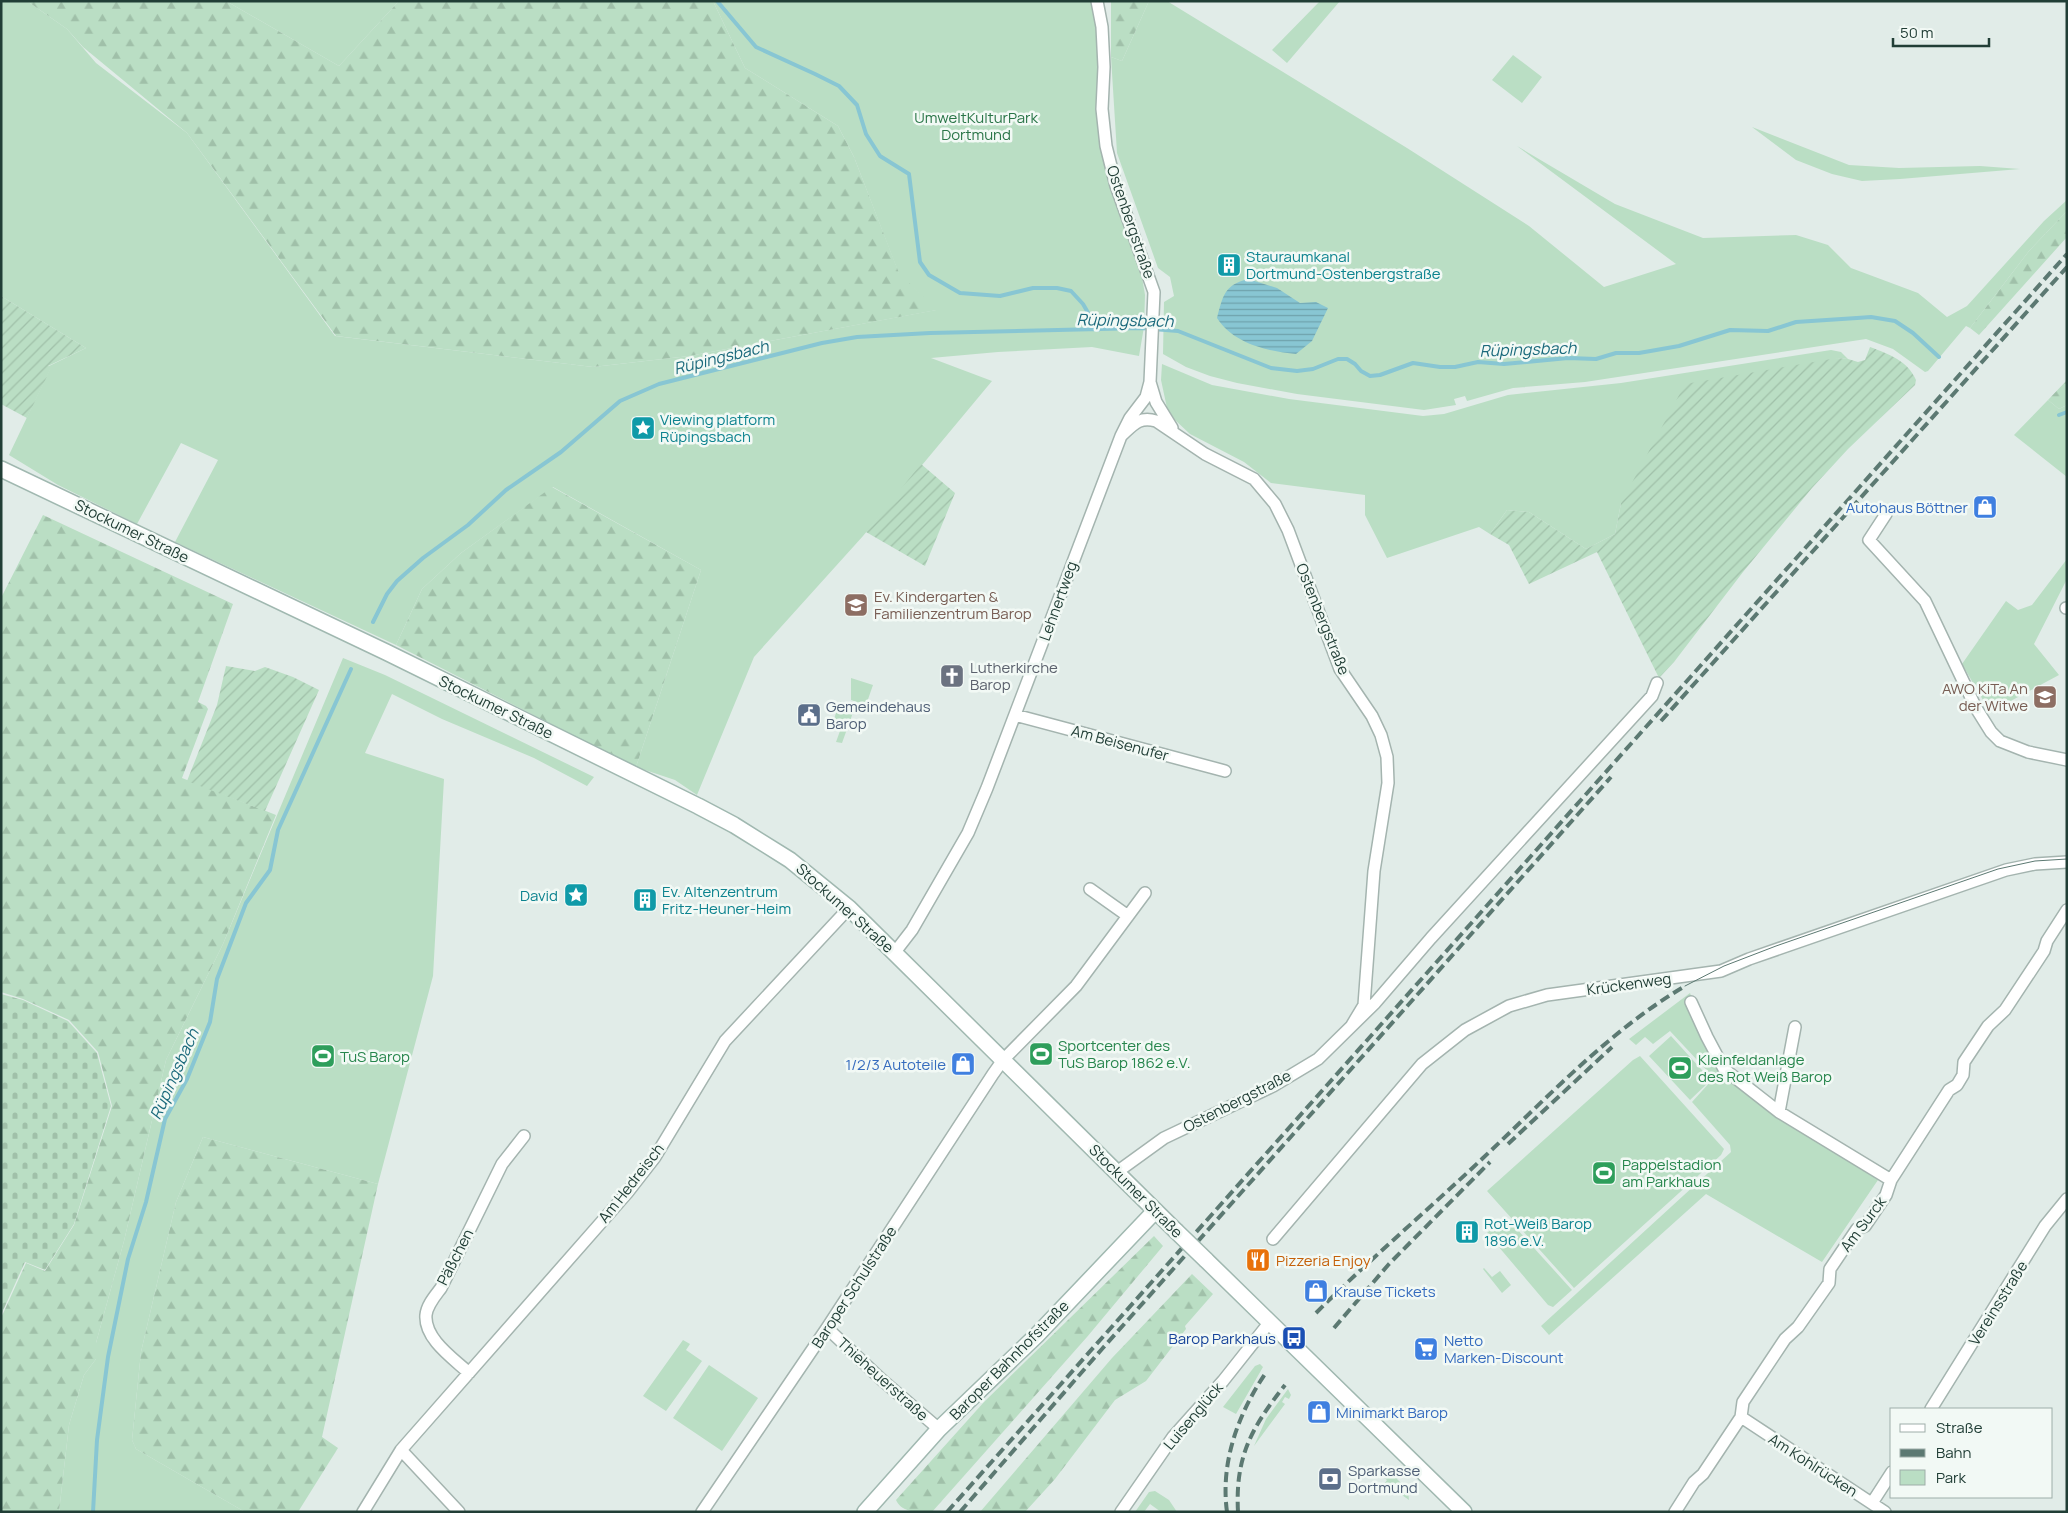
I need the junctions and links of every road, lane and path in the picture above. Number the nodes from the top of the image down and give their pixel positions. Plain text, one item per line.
1 (1097, 1) edge
2 (1150, 382) junction
3 (1121, 436) junction
4 (1177, 436) junction
5 (1, 469) edge
6 (1886, 514) dead end
7 (1657, 683) dead end
8 (1015, 715) junction
9 (2067, 760) edge
10 (1225, 770) dead end
11 (2067, 862) edge
12 (1090, 889) dead end
13 (1145, 894) dead end
14 (849, 908) junction
15 (2067, 910) edge
16 (1128, 916) junction
17 (895, 952) junction
18 (1691, 1002) dead end
19 (1352, 1025) junction
20 (1795, 1028) dead end
21 (1003, 1060) junction
22 (1779, 1112) junction
23 (524, 1136) dead end
24 (1117, 1172) junction
25 (1891, 1180) junction
26 (2067, 1199) edge
27 (1155, 1211) junction
28 (1272, 1239) dead end
29 (1269, 1323) junction
30 (827, 1328) junction
31 (469, 1373) junction
32 (1932, 1408) edge
33 (1741, 1417) junction
34 (939, 1429) junction
35 (401, 1450) junction
36 (1890, 1475) edge
37 (1872, 1503) junction
38 (363, 1512) edge
39 (459, 1512) edge
40 (702, 1512) edge
41 (865, 1512) edge
42 (1121, 1512) edge
43 (1464, 1512) edge
44 (1675, 1512) edge
45 (1885, 1512) edge

1 - 2 street, Ostenbergstraße
2 - 3 street, Lehnertweg
2 - 4 street, Ostenbergstraße
3 - 4 street, Ostenbergstraße
3 - 8 street, Lehnertweg
4 - 19 street, Ostenbergstraße
5 - 14 main road, Stockumer Straße
6 - 9 street
7 - 19 street, Ostenbergstraße
8 - 10 street, Am Beisenufer
8 - 17 street, Lehnertweg
11 - 28 street, Krückenweg
12 - 16 street
13 - 16 street, Baroper Schulstraße
14 - 17 main road, Stockumer Straße
14 - 31 street, Am Hedreisch
15 - 25 street, Am Surck
16 - 21 street, Baroper Schulstraße
17 - 21 main road, Stockumer Straße
18 - 22 street
19 - 24 street, Ostenbergstraße
20 - 22 street
21 - 24 main road, Stockumer Straße
21 - 30 street, Baroper Schulstraße
22 - 25 street
23 - 31 street, Päßchen
24 - 27 main road, Stockumer Straße
25 - 33 street, Am Surck
26 - 32 street, Vereinsstraße
27 - 29 main road, Stockumer Straße, bridge
27 - 34 main road, Baroper Bahnhofstraße
29 - 42 street, Luisenglück
29 - 43 main road, Stockumer Straße
30 - 34 street, Thieheuerstraße
30 - 40 street, Baroper Schulstraße
31 - 35 street, Am Hedreisch
33 - 37 street, Am Kohlrücken
33 - 44 street, Am Surck
34 - 41 main road, Baroper Bahnhofstraße
35 - 38 street, Am Hedreisch
35 - 39 street
36 - 37 street
37 - 45 street, Am Kohlrücken

